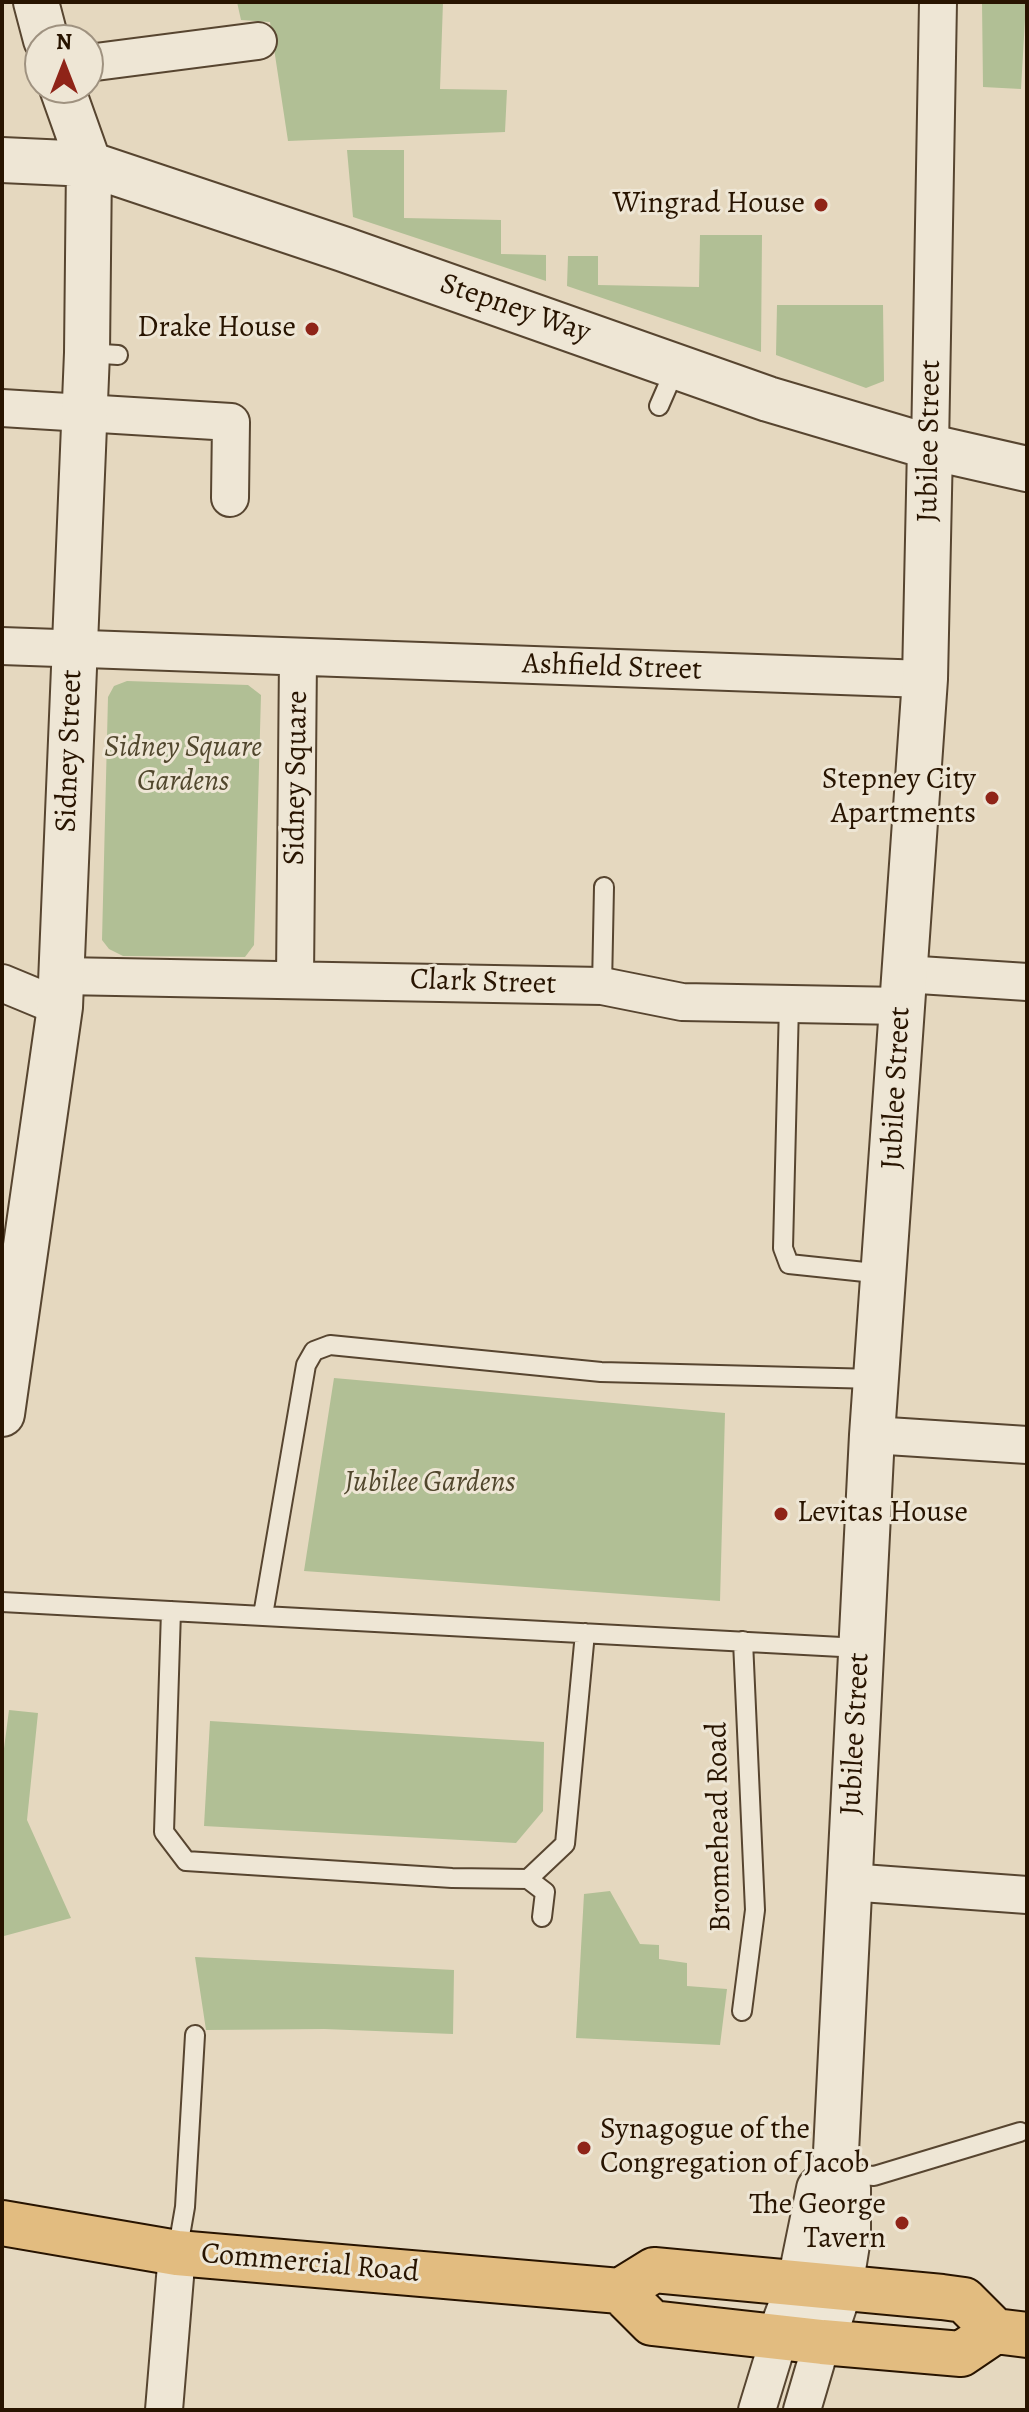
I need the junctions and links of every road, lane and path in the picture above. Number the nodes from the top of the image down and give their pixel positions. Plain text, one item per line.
1 (36, 2) edge
2 (938, 2) edge
3 (42, 24) edge
4 (258, 41) dead end
5 (104, 61) edge
6 (68, 104) edge
7 (2, 160) edge
8 (89, 164) junction
9 (676, 367) junction
10 (659, 406) dead end
11 (2, 408) edge
12 (85, 412) junction
13 (930, 447) junction
14 (1027, 469) edge
15 (230, 498) dead end
16 (2, 646) edge
17 (74, 648) junction
18 (298, 658) junction
19 (925, 679) junction
20 (604, 887) dead end
21 (295, 978) junction
22 (1027, 982) edge
23 (2, 983) edge
24 (602, 986) junction
25 (903, 990) junction
26 (61, 992) junction
27 (789, 1004) junction
28 (884, 1274) junction
29 (876, 1379) junction
30 (2, 1414) edge
31 (872, 1435) junction
32 (1027, 1445) edge
33 (2, 1602) edge
34 (171, 1611) junction
35 (263, 1615) junction
36 (585, 1633) junction
37 (743, 1641) junction
38 (860, 1648) junction
39 (528, 1879) junction
40 (848, 1882) junction
41 (1027, 1895) edge
42 (542, 1917) dead end
43 (742, 2011) dead end
44 (195, 2035) dead end
45 (1020, 2132) dead end
46 (835, 2172) junction
47 (2, 2223) edge
48 (177, 2253) junction
49 (820, 2285) junction
50 (620, 2291) junction
51 (1011, 2333) edge
52 (801, 2339) junction
53 (164, 2410) edge
54 (757, 2410) edge
55 (802, 2410) edge

1 - 3 street
2 - 13 street, Jubilee Street
4 - 5 street
6 - 8 street, Sidney Street
7 - 8 street, Stepney Way
8 - 9 street, Stepney Way
8 - 12 street, Sidney Street
9 - 10 lane
9 - 13 street, Stepney Way
11 - 12 street
12 - 15 street
12 - 17 street, Sidney Street
13 - 14 street, Stepney Way
13 - 19 street, Jubilee Street
16 - 17 street
17 - 18 street, Sidney Square
17 - 26 street, Sidney Street
18 - 19 street, Ashfield Street
18 - 21 street, Sidney Square
19 - 25 street, Jubilee Street
20 - 24 lane
21 - 24 street, Clark Street
21 - 26 street, Clark Street
22 - 25 street, Clark Street
23 - 26 street, Clark Street
24 - 27 street, Clark Street
25 - 27 street, Clark Street
25 - 28 street, Jubilee Street
26 - 30 street, Sidney Street
27 - 28 lane
28 - 29 street, Jubilee Street
29 - 31 street, Jubilee Street
29 - 35 lane
31 - 32 street
31 - 38 street, Jubilee Street
33 - 34 lane
34 - 35 lane
34 - 39 lane
35 - 36 lane
36 - 37 lane
36 - 39 lane
37 - 38 lane
37 - 43 lane, Bromehead Road
38 - 40 street, Jubilee Street
39 - 42 lane
40 - 41 street
40 - 46 street, Jubilee Street
44 - 48 lane
45 - 46 lane
46 - 49 street, Jubilee Street
47 - 48 highway, Commercial Road
48 - 50 highway, Commercial Road
48 - 53 street
49 - 50 highway
49 - 51 highway
49 - 52 street, Jubilee Street
50 - 52 highway
51 - 52 highway
52 - 54 street
52 - 55 street

